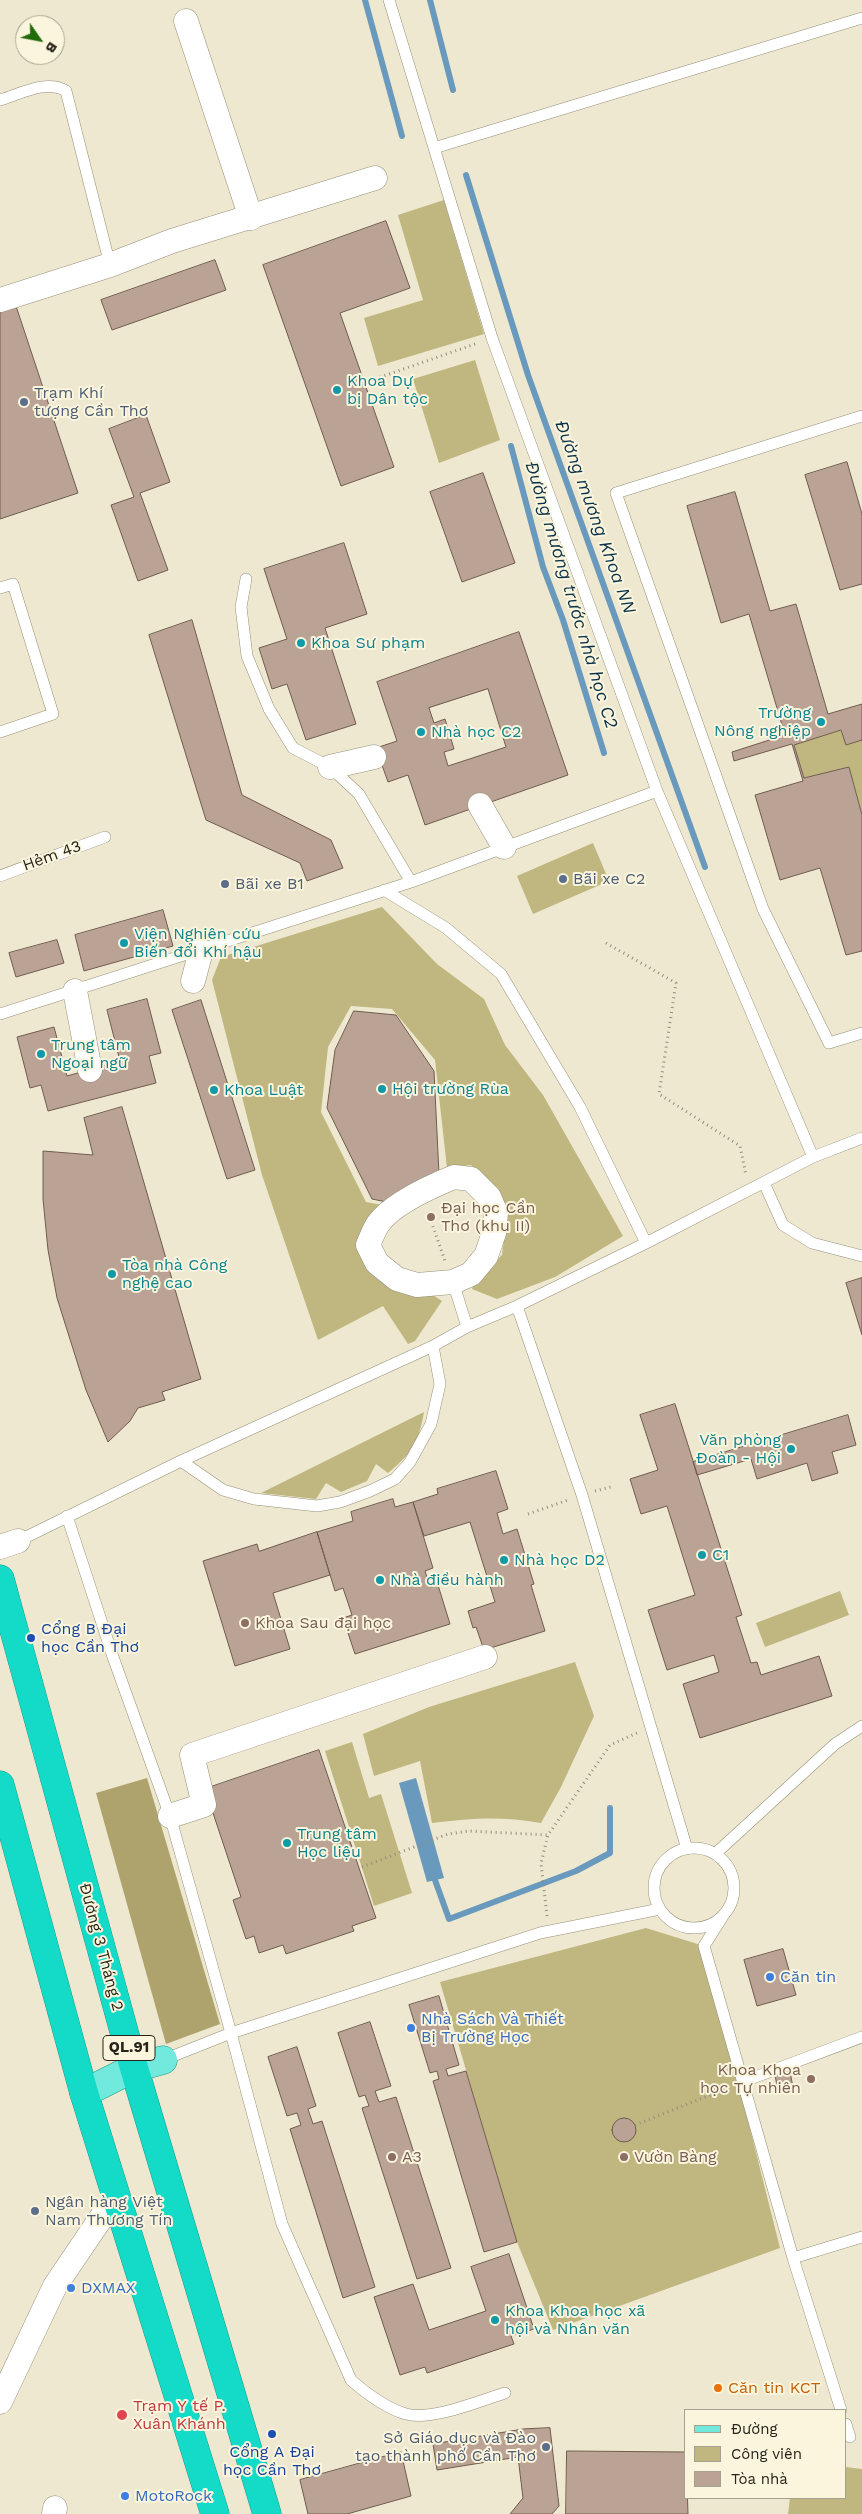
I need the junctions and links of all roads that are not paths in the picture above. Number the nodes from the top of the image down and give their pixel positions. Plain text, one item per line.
1 (389, 0) edge
2 (862, 18) edge
3 (186, 21) dead end
4 (0, 100) edge
5 (434, 148) junction
6 (375, 178) dead end
7 (251, 218) junction
8 (110, 265) junction
9 (0, 300) edge
10 (862, 416) edge
11 (246, 580) dead end
12 (0, 588) edge
13 (0, 732) edge
14 (374, 757) dead end
15 (330, 767) junction
16 (657, 791) junction
17 (480, 805) dead end
18 (105, 837) dead end
19 (504, 847) junction
20 (0, 876) edge
21 (411, 882) junction
22 (384, 890) junction
23 (200, 951) junction
24 (193, 981) dead end
25 (75, 990) junction
26 (0, 1014) edge
27 (862, 1033) edge
28 (90, 1070) dead end
29 (862, 1138) edge
30 (812, 1157) junction
31 (764, 1183) junction
32 (646, 1243) junction
33 (862, 1256) edge
34 (453, 1282) junction
35 (517, 1306) junction
36 (467, 1327) junction
37 (433, 1346) junction
38 (181, 1461) junction
39 (67, 1516) junction
40 (9, 1544) edge
41 (0, 1579) edge
42 (485, 1657) dead end
43 (862, 1726) edge
44 (0, 1785) edge
45 (170, 1816) junction
46 (687, 1849) junction
47 (716, 1854) junction
48 (660, 1910) junction
49 (723, 1916) junction
50 (231, 2033) junction
51 (862, 2037) edge
52 (163, 2060) joint
53 (134, 2068) junction
54 (742, 2082) junction
55 (84, 2093) junction
56 (118, 2204) junction
57 (862, 2237) edge
58 (793, 2258) junction
59 (505, 2393) dead end
60 (0, 2402) edge
61 (841, 2409) edge
62 (847, 2427) edge
63 (850, 2437) dead end
64 (215, 2514) edge
65 (267, 2514) edge

1 - 5 lane
2 - 5 lane
3 - 7 street
4 - 8 lane
5 - 16 lane
6 - 7 street
7 - 8 street
8 - 9 street
10 - 27 lane
11 - 15 lane
12 - 13 lane
14 - 15 street
15 - 21 lane
16 - 19 lane
16 - 30 lane
17 - 19 street
18 - 20 lane, Hẻm 43
19 - 21 lane
21 - 22 lane
22 - 23 lane
22 - 32 lane
23 - 24 street
23 - 25 lane
25 - 26 lane
25 - 28 street
29 - 30 lane
30 - 31 lane
31 - 32 lane
31 - 33 lane
32 - 35 lane
34 - 34 street
34 - 36 lane
35 - 36 lane
35 - 46 lane
36 - 37 lane
37 - 38 lane
37 - 38 lane
38 - 39 lane
39 - 40 lane
39 - 45 lane
41 - 53 highway, Đường 3 Tháng 2 / QL.91
42 - 45 street
43 - 47 lane
44 - 55 highway
45 - 50 lane
46 - 47 lane
46 - 48 lane
47 - 49 lane
48 - 49 lane
48 - 50 lane
49 - 54 lane
50 - 52 lane
50 - 59 lane
51 - 54 lane
52 - 53 main road
53 - 55 main road
53 - 65 highway, Đường 3 Tháng 2 / QL.91
54 - 58 lane
55 - 56 highway
56 - 60 street
56 - 64 highway
57 - 58 lane
58 - 61 lane
62 - 63 lane

